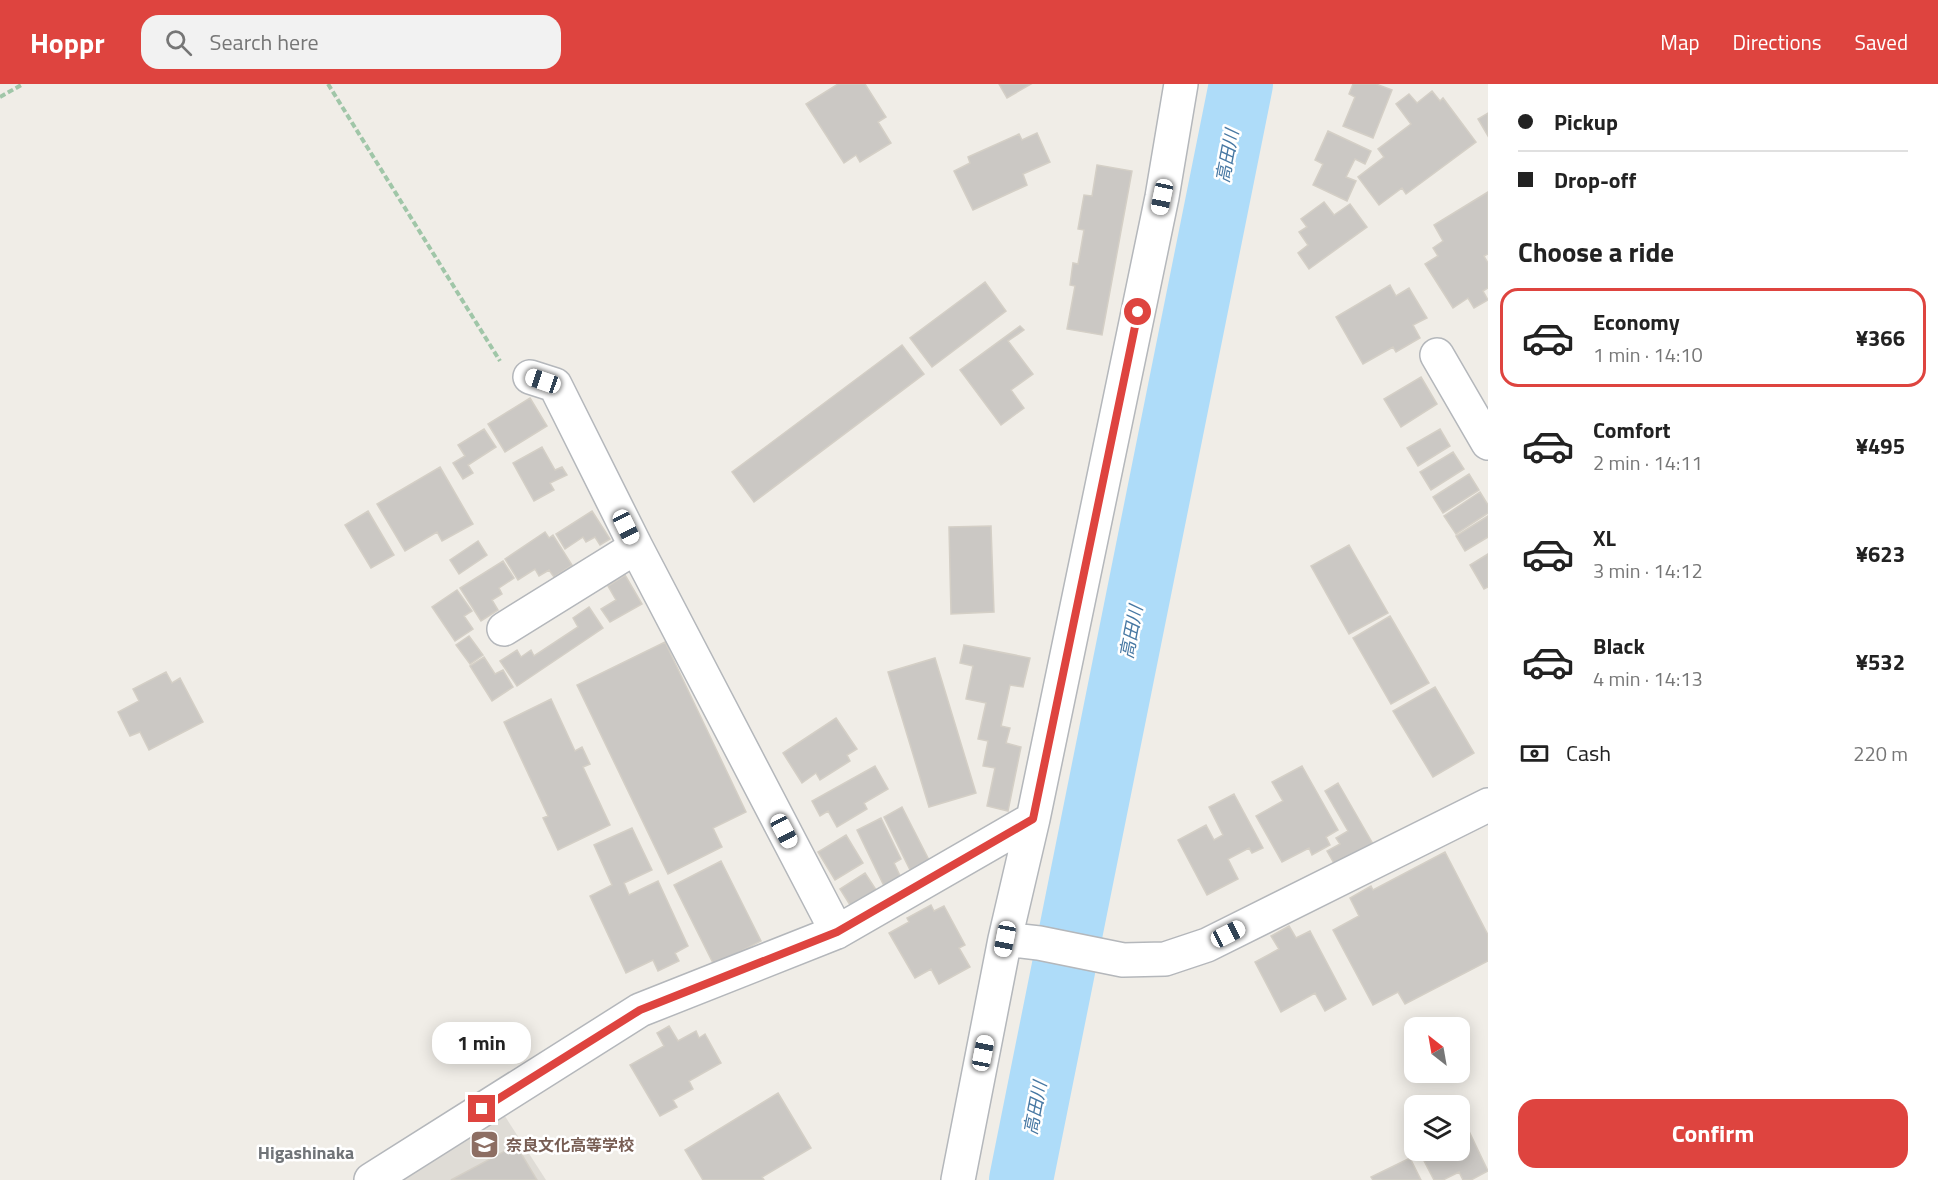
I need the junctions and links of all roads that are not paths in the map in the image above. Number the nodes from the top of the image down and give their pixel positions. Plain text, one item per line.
1 (1181, 84) edge
2 (1437, 355) dead end
3 (530, 377) road end
4 (1488, 443) edge
5 (636, 547) junction
6 (504, 629) dead end
7 (1488, 805) edge
8 (1033, 819) junction
9 (837, 932) junction
10 (1005, 939) junction
11 (371, 1180) edge
12 (958, 1180) edge

1 - 8 street
2 - 4 street
3 - 5 street
5 - 6 street
5 - 9 street
7 - 10 street
8 - 9 street
8 - 10 street
9 - 11 street
10 - 12 street

